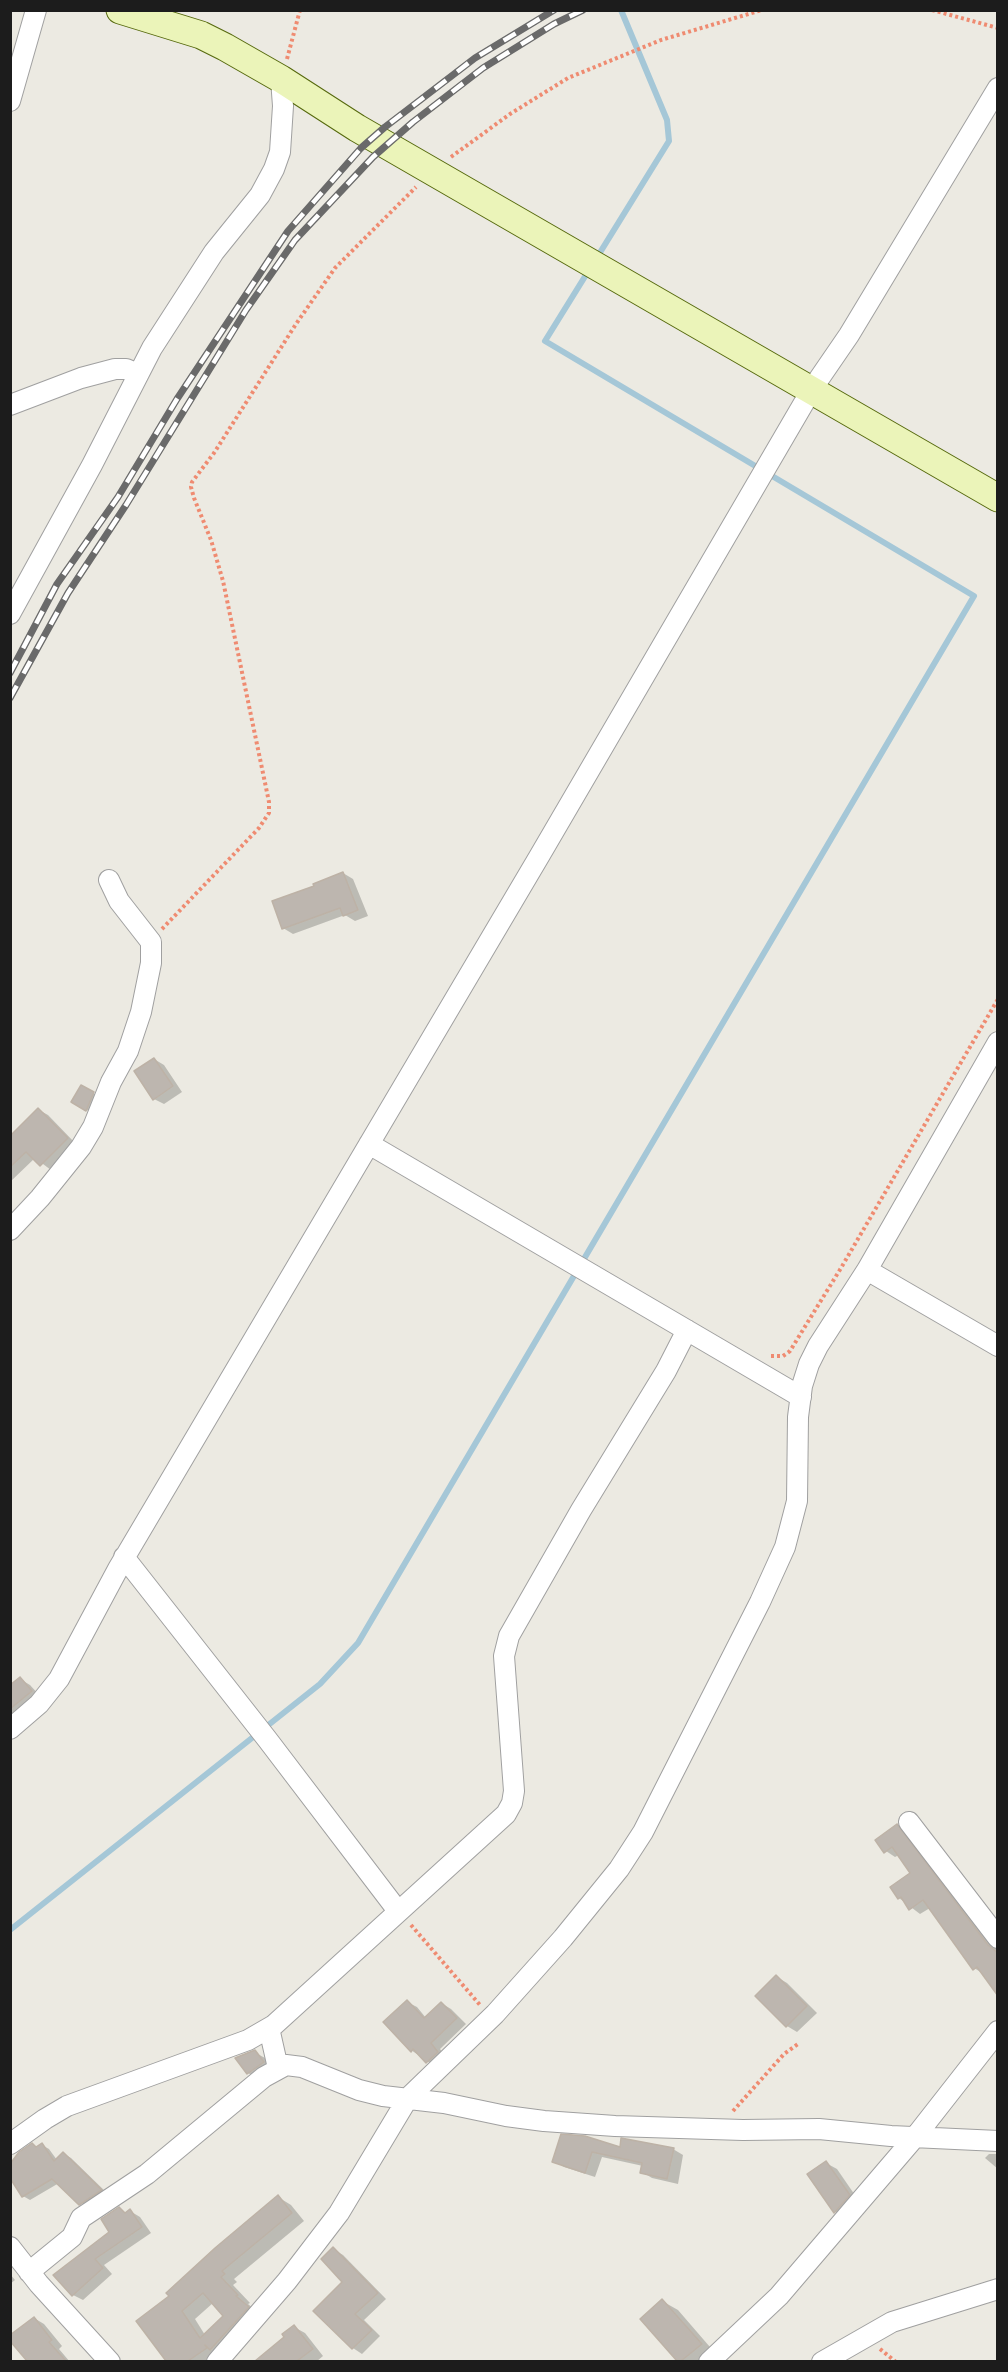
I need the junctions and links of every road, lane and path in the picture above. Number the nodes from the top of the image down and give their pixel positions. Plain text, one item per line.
1 (36, 10) edge
2 (120, 10) edge
3 (300, 10) edge
4 (762, 10) edge
5 (932, 10) edge
6 (998, 28) edge
7 (281, 79) junction
8 (998, 88) edge
9 (10, 101) edge
10 (434, 172) junction
11 (138, 374) junction
12 (812, 389) junction
13 (10, 405) edge
14 (998, 498) edge
15 (10, 614) edge
16 (109, 880) dead end
17 (151, 942) junction
18 (998, 999) edge
19 (998, 1041) edge
20 (369, 1144) junction
21 (10, 1230) edge
22 (867, 1270) junction
23 (687, 1330) junction
24 (998, 1346) edge
25 (764, 1354) dead end
26 (801, 1397) junction
27 (124, 1557) junction
28 (10, 1729) edge
29 (909, 1822) dead end
30 (398, 1911) junction
31 (998, 1938) edge
32 (491, 2017) junction
33 (269, 2028) junction
34 (998, 2031) edge
35 (798, 2044) dead end
36 (278, 2068) junction
37 (407, 2100) junction
38 (722, 2129) junction
39 (915, 2137) junction
40 (998, 2140) edge
41 (10, 2144) edge
42 (10, 2247) edge
43 (29, 2272) junction
44 (998, 2289) edge
45 (110, 2361) edge
46 (217, 2361) edge
47 (709, 2361) edge
48 (822, 2361) edge

1 - 9 street
2 - 7 street
3 - 7 path
4 - 10 path
5 - 6 path
7 - 10 street
7 - 11 street
8 - 12 street
10 - 12 street
10 - 17 path
11 - 13 street
11 - 15 street
12 - 14 street
12 - 20 street
16 - 17 street
17 - 21 street
18 - 25 path
19 - 22 street
20 - 23 street
20 - 27 street
22 - 24 street
22 - 26 street
23 - 26 street
23 - 30 street
26 - 32 street
27 - 28 street
27 - 30 street
29 - 31 street
30 - 32 path
30 - 33 street
32 - 37 street
33 - 36 street
33 - 41 street
34 - 39 street
35 - 38 path
36 - 37 street
36 - 43 street
37 - 38 street
37 - 46 street
38 - 39 street
39 - 40 street
39 - 47 street
42 - 43 street
43 - 45 street
44 - 48 street

